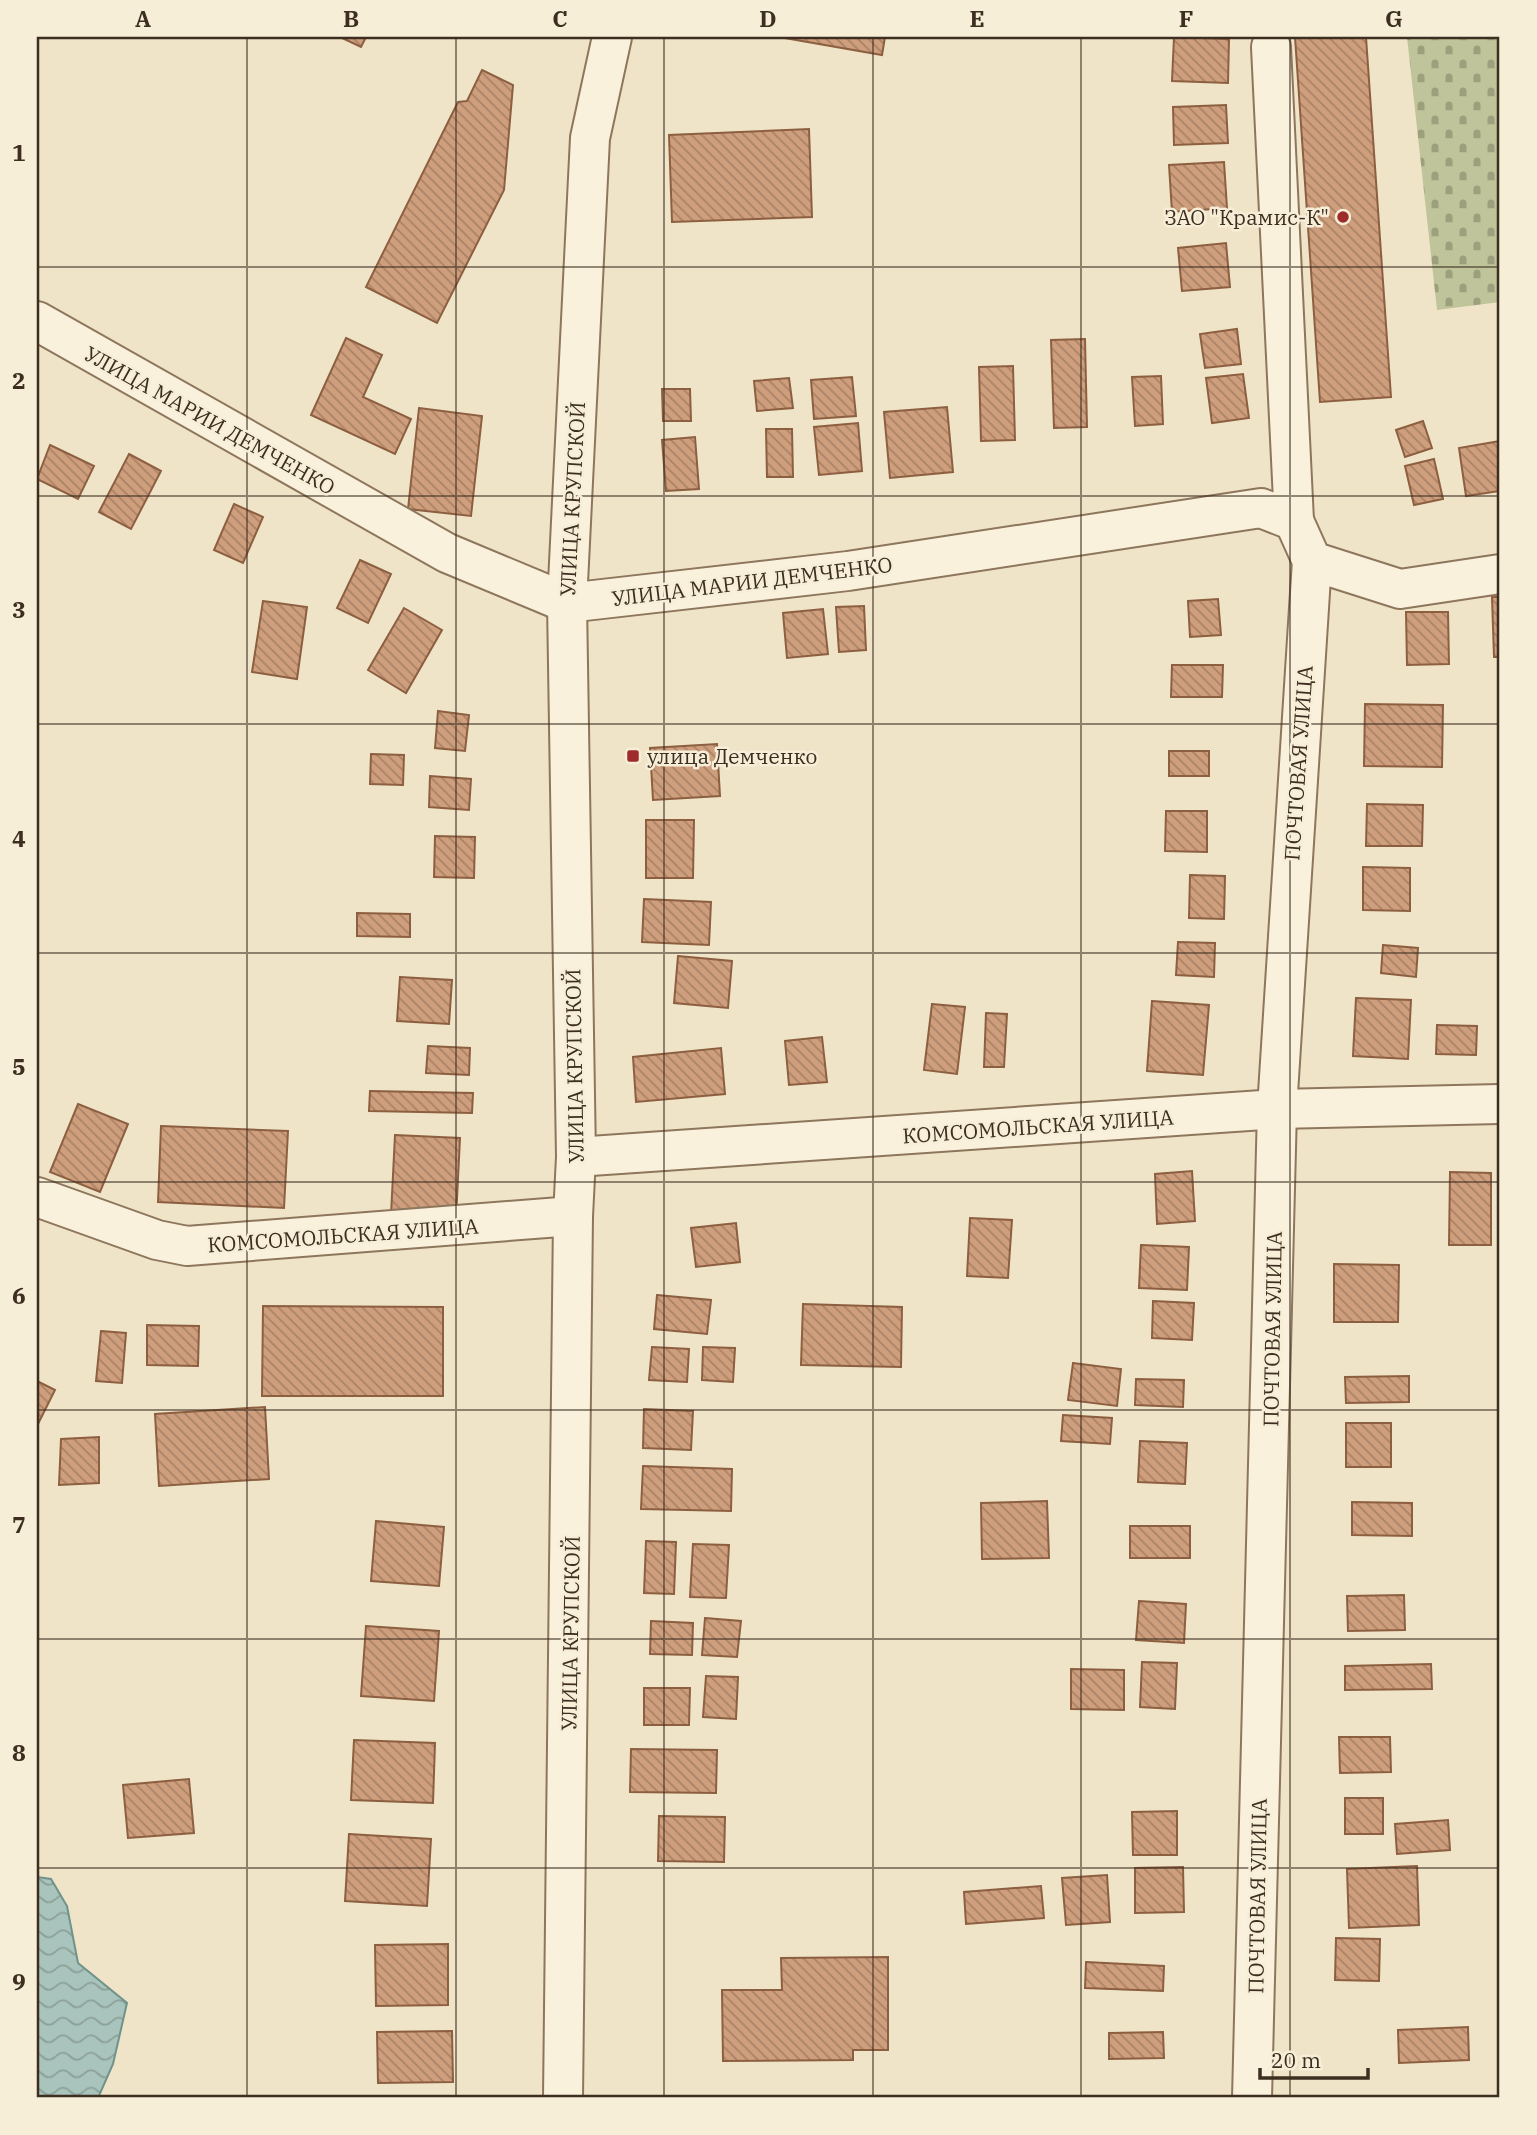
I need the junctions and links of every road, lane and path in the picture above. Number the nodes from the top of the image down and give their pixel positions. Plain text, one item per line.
1 (612, 37) edge
2 (1271, 47) dead end
3 (37, 321) edge
4 (1294, 521) junction
5 (1312, 561) junction
6 (1500, 574) edge
7 (567, 603) junction
8 (1500, 1104) edge
9 (1277, 1109) junction
10 (576, 1157) junction
11 (37, 1197) edge
12 (573, 1216) junction
13 (564, 2098) edge
14 (1252, 2098) edge

1 - 7 street, УЛИЦА КРУПСКОЙ
2 - 4 street
3 - 7 street, УЛИЦА МАРИИ ДЕМЧЕНКО
4 - 5 street
4 - 7 street, УЛИЦА МАРИИ ДЕМЧЕНКО
5 - 6 street
5 - 9 street, ПОЧТОВАЯ УЛИЦА
7 - 10 street, УЛИЦА КРУПСКОЙ
8 - 9 street, КОМСОМОЛЬСКАЯ УЛИЦА
9 - 10 street, КОМСОМОЛЬСКАЯ УЛИЦА
9 - 14 street, ПОЧТОВАЯ УЛИЦА
10 - 12 street, УЛИЦА КРУПСКОЙ
11 - 12 street, КОМСОМОЛЬСКАЯ УЛИЦА
12 - 13 street, УЛИЦА КРУПСКОЙ

